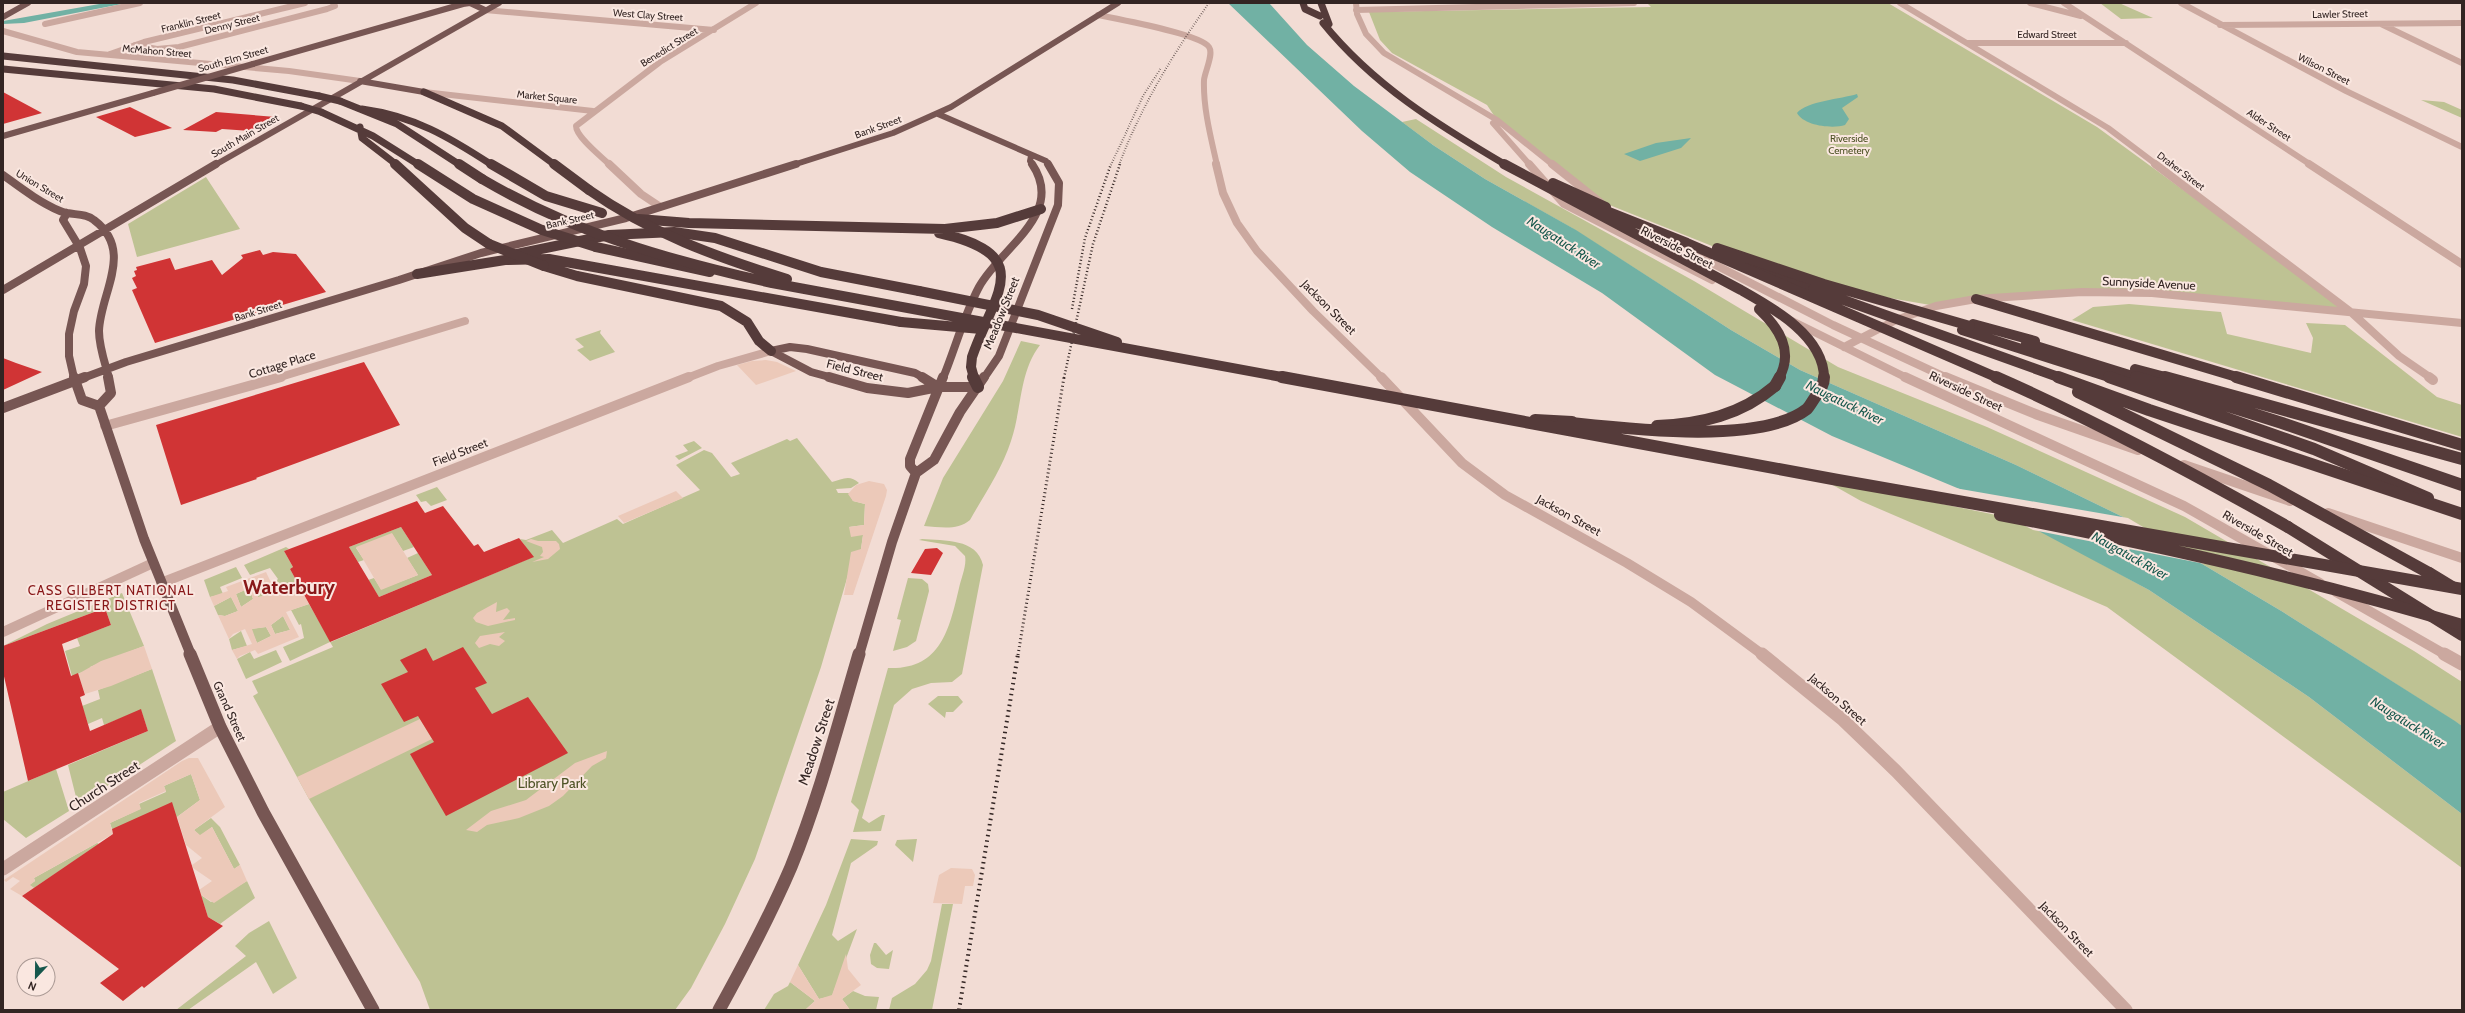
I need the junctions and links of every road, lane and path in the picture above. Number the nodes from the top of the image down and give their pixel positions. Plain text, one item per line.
1 (28, 3) edge
2 (140, 3) edge
3 (305, 3) edge
4 (470, 3) edge
5 (499, 3) edge
6 (756, 3) edge
7 (1118, 3) edge
8 (1302, 3) edge
9 (1315, 3) edge
10 (1321, 3) edge
11 (1634, 3) edge
12 (1900, 3) edge
13 (2030, 3) edge
14 (2064, 3) edge
15 (2181, 3) edge
16 (1506, 4) edge
17 (333, 5) edge
18 (1356, 6) edge
19 (485, 10) junction
20 (1098, 16) junction
21 (1320, 16) junction
22 (3, 17) edge
23 (2086, 17) junction
24 (2377, 23) junction
25 (2462, 23) edge
26 (45, 24) dead end
27 (2218, 24) junction
28 (714, 30) junction
29 (3, 31) edge
30 (1968, 43) junction
31 (2126, 43) junction
32 (135, 45) junction
33 (3, 50) edge
34 (106, 55) junction
35 (3, 56) edge
36 (54, 62) junction
37 (2462, 63) edge
38 (3, 69) edge
39 (360, 81) junction
40 (424, 92) junction
41 (1395, 93) junction
42 (362, 109) junction
43 (593, 111) junction
44 (1484, 112) junction
45 (938, 114) junction
46 (360, 127) junction
47 (3, 136) edge
48 (2462, 147) edge
49 (1031, 156) junction
50 (3, 175) edge
51 (1527, 177) junction
52 (659, 206) junction
53 (1041, 209) junction
54 (67, 213) junction
55 (906, 228) junction
56 (104, 229) junction
57 (1687, 243) junction
58 (78, 245) junction
59 (997, 261) junction
60 (2462, 264) edge
61 (455, 268) junction
62 (417, 274) junction
63 (3, 290) edge
64 (821, 293) junction
65 (1976, 299) junction
66 (2352, 313) junction
67 (465, 321) dead end
68 (2462, 324) edge
69 (1968, 327) junction
70 (1033, 332) junction
71 (1862, 338) junction
72 (1844, 347) junction
73 (771, 351) junction
74 (1144, 353) junction
75 (2017, 363) junction
76 (105, 369) junction
77 (74, 380) junction
78 (2433, 380) dead end
79 (938, 387) junction
80 (978, 387) junction
81 (99, 406) junction
82 (3, 408) edge
83 (1498, 417) junction
84 (105, 426) junction
85 (2462, 445) edge
86 (2462, 459) edge
87 (916, 473) junction
88 (1838, 480) junction
89 (2462, 485) edge
90 (2462, 514) edge
91 (2462, 558) edge
92 (153, 563) junction
93 (161, 582) junction
94 (2462, 591) edge
95 (2462, 618) edge
96 (2462, 625) edge
97 (3, 632) edge
98 (2462, 635) edge
99 (2462, 664) edge
100 (220, 727) junction
101 (3, 869) edge
102 (373, 1010) edge
103 (719, 1010) edge
104 (2126, 1010) edge

1 - 22 main road
2 - 26 street
3 - 32 street, Franklin Street
4 - 19 main road
4 - 47 main road, South Elm Street, bridge
5 - 19 main road, South Main Street
6 - 28 street, Benedict Street
7 - 20 main road, Bank Street
8 - 21 highway
9 - 21 highway
10 - 41 highway, bridge
11 - 16 street
12 - 30 street, Draher Street
13 - 23 street
14 - 23 street, Alder Street
15 - 27 street, Wilson Street
16 - 18 street
17 - 32 street, Denny Street
18 - 44 street, Riverside Street
19 - 28 street, West Clay Street
19 - 39 main road, South Main Street
20 - 45 main road, Bank Street
20 - 104 street, Jackson Street
21 - 51 highway, bridge
23 - 31 street, Alder Street
24 - 25 street, Lawler Street
24 - 27 street, Lawler Street
24 - 37 street
27 - 48 street, Wilson Street
28 - 43 street, Benedict Street
29 - 34 street, McMahon Street
30 - 31 street, Edward Street
30 - 66 street, Draher Street
31 - 60 street, Alder Street
32 - 34 street, Franklin Street
33 - 36 highway
34 - 39 street, McMahon Street
35 - 36 highway
36 - 42 highway, bridge
38 - 46 highway, bridge
39 - 40 main road, Market Square
39 - 56 main road, South Main Street
40 - 43 street, Market Square
40 - 64 highway, bridge
41 - 69 highway, bridge
41 - 83 highway, bridge
42 - 55 highway, bridge
42 - 64 highway, bridge
43 - 52 street, Market Square
44 - 71 street, Riverside Street
44 - 72 street, Riverside Street
45 - 49 main road, Meadow Street
45 - 52 main road, Bank Street
46 - 70 highway, bridge
46 - 73 highway, bridge
49 - 53 main road, Meadow Street
49 - 80 main road, Meadow Street
50 - 54 main road, Union Street
51 - 57 highway, bridge
51 - 83 highway, bridge
52 - 62 main road, Bank Street
53 - 55 highway
53 - 59 main road, Meadow Street
54 - 56 main road, Union Street
54 - 58 main road, Union Street
55 - 59 highway
56 - 58 main road, South Main Street
56 - 76 main road
57 - 75 highway, bridge
57 - 98 highway, bridge
58 - 63 main road, South Main Street
58 - 77 main road
59 - 79 main road, Meadow Street
59 - 80 highway
61 - 62 highway
61 - 70 highway, bridge
61 - 74 highway, bridge
62 - 76 main road, Bank Street
64 - 83 highway, bridge
65 - 66 street, Sunnyside Avenue
65 - 71 street, Sunnyside Avenue
65 - 85 highway
66 - 68 street, Sunnyside Avenue
66 - 78 street, Draher Street
67 - 84 street, Cottage Place
69 - 86 highway
69 - 89 highway
69 - 90 highway
70 - 74 highway, bridge
71 - 72 street, Sunnyside Avenue
71 - 91 street, Riverside Street
72 - 99 street, Riverside Street
73 - 79 main road, Field Street
73 - 79 main road, Field Street
73 - 93 street, Field Street
74 - 83 highway, bridge
75 - 90 highway, bridge
75 - 94 highway, bridge
76 - 77 main road, Bank Street
76 - 81 main road
77 - 81 main road
77 - 82 main road, Bank Street
79 - 80 main road, Field Street
79 - 87 main road, Meadow Street
80 - 87 main road, Meadow Street
81 - 84 main road, Grand Street
83 - 88 highway, bridge
84 - 92 main road, Grand Street
87 - 103 main road, Meadow Street
88 - 94 highway, bridge
88 - 95 highway, bridge
88 - 96 highway, bridge
92 - 93 main road, Grand Street
92 - 97 street
93 - 100 main road, Grand Street
100 - 101 street, Church Street
100 - 102 main road, Grand Street

